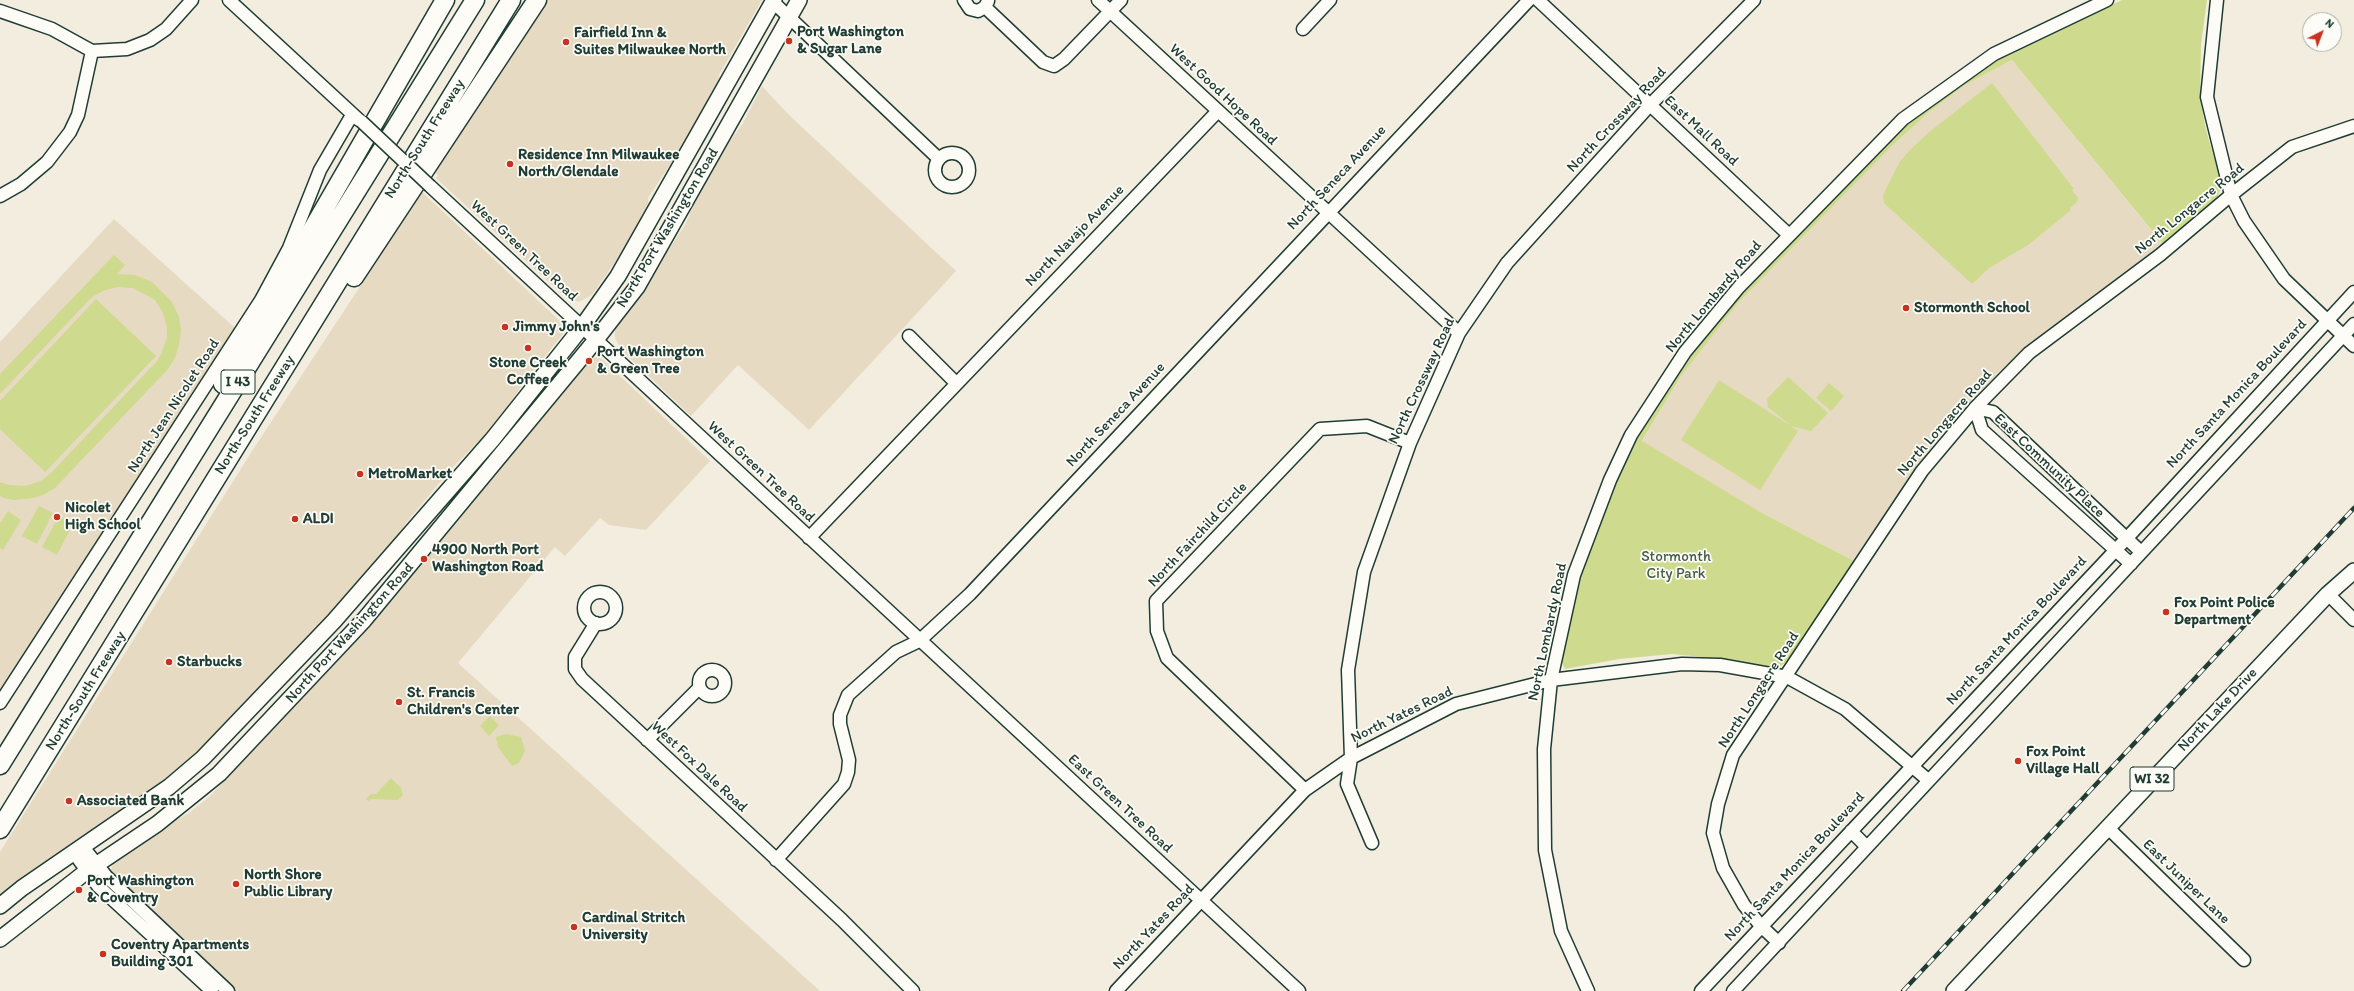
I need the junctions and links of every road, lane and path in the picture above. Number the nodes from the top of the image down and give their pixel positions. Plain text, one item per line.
1 (192, 0) edge
2 (229, 0) edge
3 (445, 0) edge
4 (475, 0) edge
5 (511, 0) edge
6 (537, 0) edge
7 (799, 0) edge
8 (964, 0) edge
9 (1098, 0) edge
10 (1121, 0) edge
11 (1330, 0) edge
12 (1529, 0) edge
13 (1538, 0) edge
14 (1754, 0) edge
15 (2108, 0) edge
16 (2217, 0) edge
17 (773, 1) edge
18 (987, 4) edge
19 (0, 11) edge
20 (1110, 11) junction
21 (790, 18) junction
22 (1303, 29) dead end
23 (92, 51) junction
24 (733, 72) junction
25 (751, 86) junction
26 (1650, 105) junction
27 (1217, 112) junction
28 (356, 118) junction
29 (2354, 126) edge
30 (940, 159) dead end
31 (2231, 195) junction
32 (0, 196) edge
33 (1327, 212) junction
34 (1789, 235) junction
35 (618, 276) junction
36 (637, 287) junction
37 (2354, 292) edge
38 (2327, 321) junction
39 (2354, 324) edge
40 (582, 327) junction
41 (1459, 333) junction
42 (909, 336) dead end
43 (2343, 336) junction
44 (595, 341) junction
45 (2354, 346) edge
46 (956, 382) junction
47 (266, 397) junction
48 (1975, 408) junction
49 (2235, 420) junction
50 (213, 421) junction
51 (2251, 435) junction
52 (1410, 443) junction
53 (2177, 483) junction
54 (2193, 497) junction
55 (809, 538) junction
56 (2127, 538) junction
57 (2116, 549) junction
58 (2141, 552) junction
59 (2131, 564) junction
60 (2354, 571) edge
61 (2084, 583) junction
62 (2328, 594) junction
63 (2100, 597) junction
64 (2057, 612) junction
65 (2354, 620) edge
66 (596, 623) dead end
67 (2071, 628) junction
68 (919, 641) junction
69 (1787, 677) junction
70 (1551, 680) junction
71 (699, 688) dead end
72 (0, 703) edge
73 (646, 740) junction
74 (1351, 758) junction
75 (0, 765) edge
76 (1913, 766) junction
77 (1928, 780) junction
78 (1305, 790) junction
79 (2107, 828) junction
80 (0, 829) edge
81 (1851, 831) junction
82 (1372, 843) dead end
83 (1867, 847) junction
84 (79, 850) junction
85 (776, 860) junction
86 (93, 868) junction
87 (1201, 900) junction
88 (0, 906) edge
89 (1761, 926) junction
90 (0, 939) edge
91 (1779, 943) junction
92 (2244, 960) dead end
93 (212, 991) edge
94 (228, 991) edge
95 (913, 991) edge
96 (1116, 991) edge
97 (1300, 991) edge
98 (1588, 991) edge
99 (1701, 991) edge
100 (1733, 991) edge
101 (1954, 991) edge

1 - 23 street
2 - 28 street, West Green Tree Road
3 - 50 highway
4 - 50 highway, North-South Freeway / I 43
5 - 47 highway, North-South Freeway / I 43
6 - 47 highway
7 - 21 main road, North Port Washington Road
8 - 18 street
9 - 20 street, West Good Hope Road
10 - 20 street
11 - 22 street
12 - 33 street, North Seneca Avenue
13 - 26 street, East Mall Road
14 - 26 street, North Crossway Road
15 - 34 street, North Lombardy Road
16 - 31 street
17 - 21 street
17 - 24 main road, North Port Washington Road
18 - 20 street
19 - 23 street
20 - 27 street, West Good Hope Road
21 - 25 main road, North Port Washington Road
21 - 30 street
23 - 32 street
24 - 25 main road
24 - 35 main road, North Port Washington Road
25 - 36 main road, North Port Washington Road
26 - 34 street, East Mall Road
26 - 41 street, North Crossway Road
27 - 33 street, West Good Hope Road
27 - 46 street, North Navajo Avenue
28 - 40 street, West Green Tree Road, bridge
28 - 72 street, North Jean Nicolet Road
29 - 31 street, North Longacre Road
31 - 38 street
31 - 48 street, North Longacre Road
33 - 41 street, West Good Hope Road
33 - 68 street, North Seneca Avenue
34 - 70 street, North Lombardy Road
35 - 36 main road
35 - 40 main road, North Port Washington Road
36 - 44 main road, North Port Washington Road
37 - 38 street, North Santa Monica Boulevard
38 - 43 street
38 - 49 street, North Santa Monica Boulevard
39 - 43 street
40 - 44 street, West Green Tree Road
40 - 84 main road, North Port Washington Road
41 - 52 street, North Crossway Road
42 - 46 street
43 - 45 street
43 - 51 street
44 - 55 street, West Green Tree Road
44 - 86 main road, North Port Washington Road
46 - 55 street, North Navajo Avenue
47 - 80 highway, North-South Freeway / I 43
48 - 56 street, East Community Place
48 - 57 street, East Community Place
48 - 69 street, North Longacre Road
49 - 51 street
49 - 53 street, North Santa Monica Boulevard
50 - 75 highway, North-South Freeway / I 43
51 - 54 street
52 - 74 street, North Crossway Road
52 - 78 street, North Fairchild Circle
53 - 54 street
53 - 56 street, North Santa Monica Boulevard
54 - 58 street
55 - 68 street, West Green Tree Road
56 - 57 street, North Santa Monica Boulevard
56 - 58 street, East Community Place
57 - 59 street, East Community Place
57 - 61 street, North Santa Monica Boulevard
58 - 59 street
59 - 63 street
60 - 62 main road, North Lake Drive / WI 32
61 - 63 street
61 - 64 street, North Santa Monica Boulevard
62 - 65 street
62 - 79 main road, North Lake Drive / WI 32
63 - 67 street
64 - 67 street
64 - 76 street, North Santa Monica Boulevard
66 - 73 street, West Fox Dale Road
67 - 77 street
68 - 85 street, North Seneca Avenue
68 - 87 street, East Green Tree Road
69 - 70 street, North Yates Road
69 - 76 street, North Yates Road
69 - 89 street, North Longacre Road
70 - 74 street, North Yates Road
70 - 98 street, North Lombardy Road
71 - 73 street
73 - 85 street, West Fox Dale Road
74 - 78 street, North Yates Road
74 - 82 street, North Crossway Road
76 - 77 street, North Yates Road
76 - 81 street, North Santa Monica Boulevard
77 - 83 street
78 - 87 street, North Yates Road
79 - 92 street, East Juniper Lane
79 - 101 main road, North Lake Drive / WI 32
81 - 83 street
81 - 89 street, North Santa Monica Boulevard
83 - 91 street
84 - 86 street
84 - 88 main road, North Port Washington Road
85 - 95 street, West Fox Dale Road
86 - 90 main road, North Port Washington Road
86 - 93 street
86 - 94 street
87 - 96 street, North Yates Road
87 - 97 street, East Green Tree Road
89 - 91 street, North Longacre Road
89 - 99 street, North Santa Monica Boulevard
91 - 100 street

